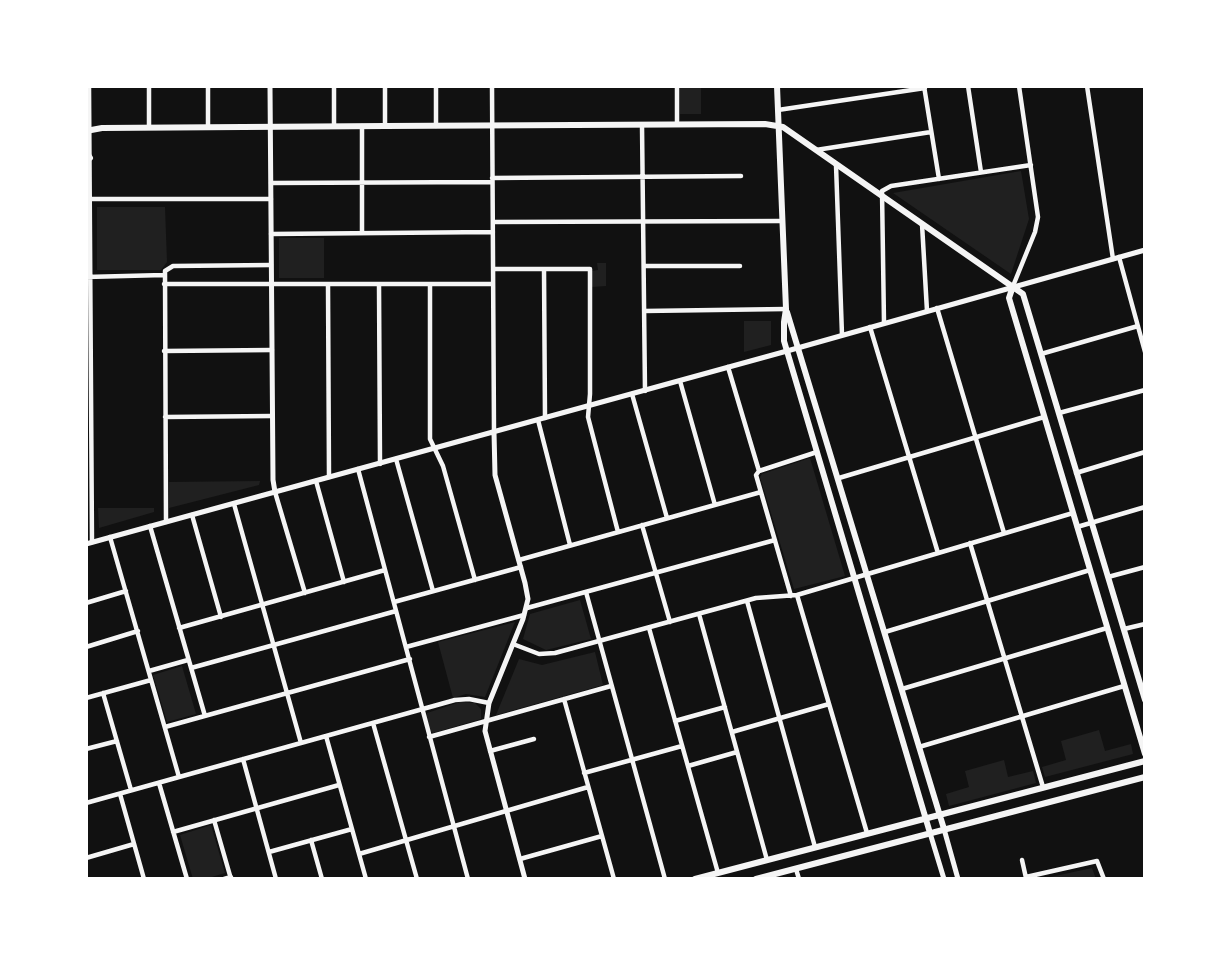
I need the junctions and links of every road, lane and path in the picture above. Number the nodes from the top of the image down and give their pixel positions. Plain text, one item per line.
1 (89, 86) edge
2 (149, 86) edge
3 (208, 86) edge
4 (270, 86) edge
5 (334, 86) edge
6 (385, 86) edge
7 (436, 86) edge
8 (492, 86) edge
9 (677, 86) edge
10 (777, 86) edge
11 (968, 86) edge
12 (1018, 86) edge
13 (1087, 86) edge
14 (924, 87) edge
15 (778, 110) junction
16 (677, 124) junction
17 (492, 125) junction
18 (642, 125) junction
19 (779, 125) junction
20 (334, 126) junction
21 (362, 126) junction
22 (385, 126) junction
23 (436, 126) junction
24 (149, 127) junction
25 (208, 127) junction
26 (270, 127) junction
27 (87, 131) edge
28 (931, 132) junction
29 (816, 150) junction
30 (88, 155) edge
31 (836, 164) junction
32 (1031, 165) junction
33 (981, 172) junction
34 (740, 176) dead end
35 (643, 177) junction
36 (939, 179) junction
37 (492, 180) junction
38 (271, 183) junction
39 (362, 183) junction
40 (880, 194) junction
41 (271, 199) junction
42 (90, 200) junction
43 (783, 221) junction
44 (493, 222) junction
45 (643, 222) junction
46 (922, 223) junction
47 (493, 232) junction
48 (362, 233) junction
49 (271, 234) junction
50 (1145, 250) edge
51 (1116, 258) junction
52 (271, 265) junction
53 (644, 266) junction
54 (740, 266) dead end
55 (493, 269) junction
56 (544, 269) junction
57 (164, 275) junction
58 (88, 277) edge
59 (164, 284) junction
60 (271, 284) junction
61 (328, 284) junction
62 (379, 284) junction
63 (430, 284) junction
64 (493, 284) junction
65 (1013, 286) junction
66 (937, 308) junction
67 (786, 309) junction
68 (927, 311) junction
69 (644, 312) junction
70 (884, 323) junction
71 (870, 327) junction
72 (1138, 327) junction
73 (842, 335) junction
74 (799, 347) junction
75 (272, 350) junction
76 (164, 351) junction
77 (788, 351) junction
78 (1145, 352) edge
79 (1041, 354) junction
80 (728, 368) junction
81 (680, 381) junction
82 (1145, 390) edge
83 (645, 391) junction
84 (632, 394) junction
85 (588, 406) junction
86 (1059, 414) junction
87 (272, 416) junction
88 (165, 417) junction
89 (1044, 417) junction
90 (545, 418) junction
91 (538, 420) junction
92 (494, 432) junction
93 (975, 438) junction
94 (435, 449) junction
95 (817, 452) junction
96 (1145, 452) edge
97 (909, 457) junction
98 (396, 459) junction
99 (380, 464) junction
100 (358, 470) junction
101 (757, 472) junction
102 (1076, 472) junction
103 (329, 477) junction
104 (839, 478) junction
105 (316, 481) junction
106 (275, 492) junction
107 (761, 492) junction
108 (234, 503) junction
109 (715, 505) junction
110 (1145, 508) edge
111 (1073, 513) junction
112 (192, 515) junction
113 (667, 518) junction
114 (166, 522) junction
115 (1092, 522) junction
116 (642, 525) junction
117 (150, 526) junction
118 (1077, 527) junction
119 (618, 532) junction
120 (1004, 533) junction
121 (110, 537) junction
122 (775, 540) junction
123 (89, 543) edge
124 (970, 544) junction
125 (570, 545) junction
126 (938, 553) junction
127 (519, 560) junction
128 (521, 567) junction
129 (1145, 567) edge
130 (385, 570) junction
131 (1090, 570) junction
132 (656, 572) junction
133 (867, 574) junction
134 (1108, 577) junction
135 (855, 578) junction
136 (475, 580) junction
137 (344, 582) junction
138 (433, 591) junction
139 (126, 592) junction
140 (586, 592) junction
141 (305, 593) junction
142 (794, 596) junction
143 (747, 601) junction
144 (987, 601) junction
145 (394, 602) junction
146 (86, 603) edge
147 (262, 605) junction
148 (396, 611) junction
149 (526, 612) junction
150 (699, 614) junction
151 (221, 617) junction
152 (670, 622) junction
153 (1145, 624) edge
154 (179, 628) junction
155 (649, 628) junction
156 (1107, 628) junction
157 (1124, 629) junction
158 (138, 631) junction
159 (885, 632) junction
160 (599, 641) junction
161 (513, 644) junction
162 (274, 645) junction
163 (86, 647) edge
164 (406, 647) junction
165 (410, 659) junction
166 (1004, 659) junction
167 (188, 660) junction
168 (191, 668) junction
169 (149, 671) junction
170 (151, 680) junction
171 (611, 686) junction
172 (1124, 686) junction
173 (902, 689) junction
174 (103, 693) junction
175 (287, 693) junction
176 (86, 698) edge
177 (564, 699) junction
178 (1145, 700) edge
179 (489, 704) junction
180 (829, 704) junction
181 (725, 707) junction
182 (422, 709) junction
183 (205, 716) junction
184 (1022, 716) junction
185 (780, 718) junction
186 (485, 721) junction
187 (675, 721) junction
188 (373, 723) junction
189 (165, 727) junction
190 (732, 732) junction
191 (326, 736) junction
192 (429, 737) junction
193 (534, 739) dead end
194 (117, 741) junction
195 (301, 743) junction
196 (682, 746) junction
197 (919, 747) junction
198 (86, 749) edge
199 (490, 751) junction
200 (737, 752) junction
201 (1145, 754) edge
202 (243, 759) junction
203 (632, 760) junction
204 (1145, 761) edge
205 (688, 766) junction
206 (584, 773) junction
207 (179, 777) junction
208 (1145, 777) edge
209 (159, 783) junction
210 (339, 785) junction
211 (1043, 787) junction
212 (588, 788) junction
213 (131, 790) junction
214 (120, 794) junction
215 (86, 803) edge
216 (257, 808) junction
217 (507, 811) junction
218 (939, 814) junction
219 (926, 817) junction
220 (214, 820) junction
221 (453, 827) junction
222 (352, 829) junction
223 (944, 829) junction
224 (173, 832) junction
225 (867, 833) junction
226 (930, 833) junction
227 (602, 836) junction
228 (312, 840) junction
229 (406, 840) junction
230 (134, 844) junction
231 (816, 847) junction
232 (269, 852) junction
233 (359, 854) junction
234 (86, 858) edge
235 (520, 859) junction
236 (767, 860) junction
237 (1022, 860) dead end
238 (796, 869) junction
239 (718, 873) junction
240 (231, 878) edge
241 (1026, 878) edge
242 (144, 879) edge
243 (187, 879) edge
244 (224, 879) edge
245 (276, 879) edge
246 (322, 879) edge
247 (366, 879) edge
248 (417, 879) edge
249 (468, 879) edge
250 (525, 879) edge
251 (614, 879) edge
252 (665, 879) edge
253 (695, 879) edge
254 (756, 879) edge
255 (799, 879) edge
256 (944, 879) edge
257 (958, 879) edge
258 (1104, 879) edge

1 - 27 street
2 - 24 street
3 - 25 street
4 - 26 street
5 - 20 street
6 - 22 street
7 - 23 street
8 - 17 street
9 - 16 street
10 - 15 main road
11 - 33 street
12 - 32 street
13 - 51 street
14 - 15 street
14 - 28 street
15 - 19 main road
16 - 18 main road
16 - 19 main road
17 - 18 main road
17 - 23 main road
17 - 37 street
18 - 35 street
19 - 29 main road
19 - 43 main road
20 - 21 main road
20 - 26 main road
21 - 22 main road
21 - 39 street
22 - 23 main road
24 - 25 main road
24 - 27 main road
25 - 26 main road
26 - 38 street
27 - 30 street
28 - 29 street
28 - 36 street
29 - 31 main road
30 - 42 street
31 - 40 main road
31 - 73 street
32 - 33 street
32 - 65 street
33 - 36 street
34 - 35 street
35 - 37 street
35 - 45 street
36 - 40 street
37 - 39 street
37 - 44 street
38 - 39 street
38 - 41 street
39 - 48 street
40 - 46 main road
40 - 70 street
41 - 42 street
41 - 49 street
42 - 58 street
43 - 45 street
43 - 67 main road
44 - 45 street
44 - 47 street
45 - 53 street
46 - 65 main road
46 - 68 street
47 - 48 street
47 - 55 street
48 - 49 street
49 - 52 street
50 - 51 street
51 - 65 street
51 - 72 street
52 - 57 street
52 - 60 street
53 - 54 street
53 - 69 street
55 - 56 street
55 - 64 street
56 - 85 street
56 - 90 street
57 - 58 street
57 - 59 street
58 - 123 street
59 - 60 street
59 - 76 street
60 - 61 street
60 - 75 street
61 - 62 street
61 - 103 street
62 - 63 street
62 - 99 street
63 - 64 street
63 - 94 street
64 - 92 street
65 - 66 street
65 - 79 main road
65 - 89 main road
66 - 68 street
66 - 93 street
67 - 69 street
67 - 74 main road
67 - 77 main road
68 - 70 street
69 - 83 street
70 - 71 street
71 - 73 street
71 - 97 street
72 - 78 street
72 - 79 street
73 - 74 street
74 - 77 street
74 - 104 main road
75 - 76 street
75 - 87 street
76 - 88 street
77 - 80 street
77 - 95 main road
79 - 86 main road
80 - 81 street
80 - 101 street
81 - 83 street
81 - 109 street
82 - 86 street
83 - 84 street
84 - 85 street
84 - 113 street
85 - 90 street
85 - 119 street
86 - 102 main road
87 - 88 street
87 - 106 street
88 - 114 street
89 - 93 street
89 - 111 main road
90 - 91 street
91 - 92 street
91 - 125 street
92 - 94 street
92 - 127 street
93 - 97 street
93 - 120 street
94 - 98 street
94 - 136 street
95 - 101 street
95 - 135 main road
96 - 102 street
97 - 104 street
97 - 126 street
98 - 99 street
98 - 138 street
99 - 100 street
100 - 103 street
100 - 130 street
101 - 107 street
102 - 115 main road
103 - 105 street
104 - 133 main road
105 - 106 street
105 - 137 street
106 - 108 street
106 - 141 street
107 - 109 street
107 - 122 street
108 - 112 street
108 - 147 street
109 - 113 street
110 - 115 street
111 - 118 main road
111 - 120 street
112 - 114 street
112 - 151 street
113 - 116 street
114 - 117 street
115 - 118 street
115 - 134 main road
116 - 119 street
116 - 132 street
117 - 121 street
117 - 154 street
118 - 131 main road
119 - 125 street
120 - 124 street
121 - 123 street
121 - 139 street
122 - 132 street
122 - 142 street
124 - 126 street
124 - 144 street
125 - 127 street
126 - 133 street
127 - 128 street
128 - 136 street
128 - 149 street
129 - 134 street
130 - 137 street
130 - 145 street
131 - 144 street
131 - 156 main road
132 - 140 street
132 - 152 street
133 - 135 street
133 - 159 main road
134 - 157 main road
135 - 142 street
135 - 219 main road
136 - 138 street
137 - 141 street
138 - 145 street
139 - 146 street
139 - 158 street
140 - 149 street
140 - 160 street
141 - 147 street
142 - 143 street
142 - 180 street
143 - 150 street
143 - 185 street
144 - 159 street
144 - 166 street
145 - 148 street
147 - 151 street
147 - 162 street
148 - 162 street
148 - 164 street
149 - 161 street
149 - 164 street
150 - 152 street
150 - 181 street
151 - 154 street
152 - 155 street
153 - 157 street
154 - 167 street
155 - 160 street
155 - 187 street
156 - 166 street
156 - 172 main road
157 - 178 main road
158 - 163 street
158 - 169 street
159 - 173 main road
160 - 161 street
160 - 171 street
161 - 179 street
162 - 168 street
162 - 175 street
164 - 165 street
165 - 175 street
165 - 182 street
166 - 173 street
166 - 184 street
167 - 168 street
167 - 169 street
168 - 183 street
169 - 170 street
170 - 174 street
170 - 189 street
171 - 177 street
171 - 203 street
172 - 184 street
172 - 201 main road
173 - 197 main road
174 - 176 street
174 - 194 street
175 - 183 street
175 - 195 street
177 - 186 street
177 - 206 street
179 - 182 street
179 - 186 street
180 - 185 street
180 - 225 street
181 - 187 street
181 - 190 street
182 - 188 street
182 - 192 street
183 - 189 street
184 - 197 street
184 - 211 street
185 - 190 street
185 - 231 street
186 - 192 street
186 - 199 street
187 - 196 street
188 - 191 street
188 - 229 street
189 - 207 street
190 - 200 street
191 - 195 street
191 - 210 street
192 - 221 street
193 - 199 street
194 - 198 street
194 - 213 street
195 - 202 street
196 - 203 street
196 - 205 street
197 - 218 main road
199 - 217 street
200 - 205 street
200 - 236 street
202 - 207 street
202 - 216 street
203 - 206 street
203 - 252 street
204 - 211 main road
205 - 239 street
206 - 212 street
207 - 209 street
208 - 223 main road
209 - 213 street
209 - 224 street
210 - 216 street
210 - 222 street
211 - 218 main road
212 - 217 street
212 - 227 street
213 - 214 street
214 - 215 street
214 - 230 street
216 - 220 street
216 - 232 street
217 - 221 street
217 - 235 street
218 - 219 main road
218 - 223 main road
219 - 225 main road
219 - 226 main road
220 - 224 street
220 - 240 street
221 - 229 street
221 - 249 street
222 - 228 street
222 - 233 street
223 - 226 main road
223 - 257 street
224 - 243 street
225 - 231 main road
226 - 238 main road
226 - 256 street
227 - 235 street
227 - 251 street
228 - 232 street
228 - 246 street
229 - 233 street
229 - 248 street
230 - 234 street
230 - 242 street
231 - 236 main road
232 - 245 street
233 - 247 street
235 - 250 street
236 - 239 main road
237 - 241 street
238 - 254 main road
238 - 255 street
239 - 253 main road
240 - 244 street
241 - 258 street

